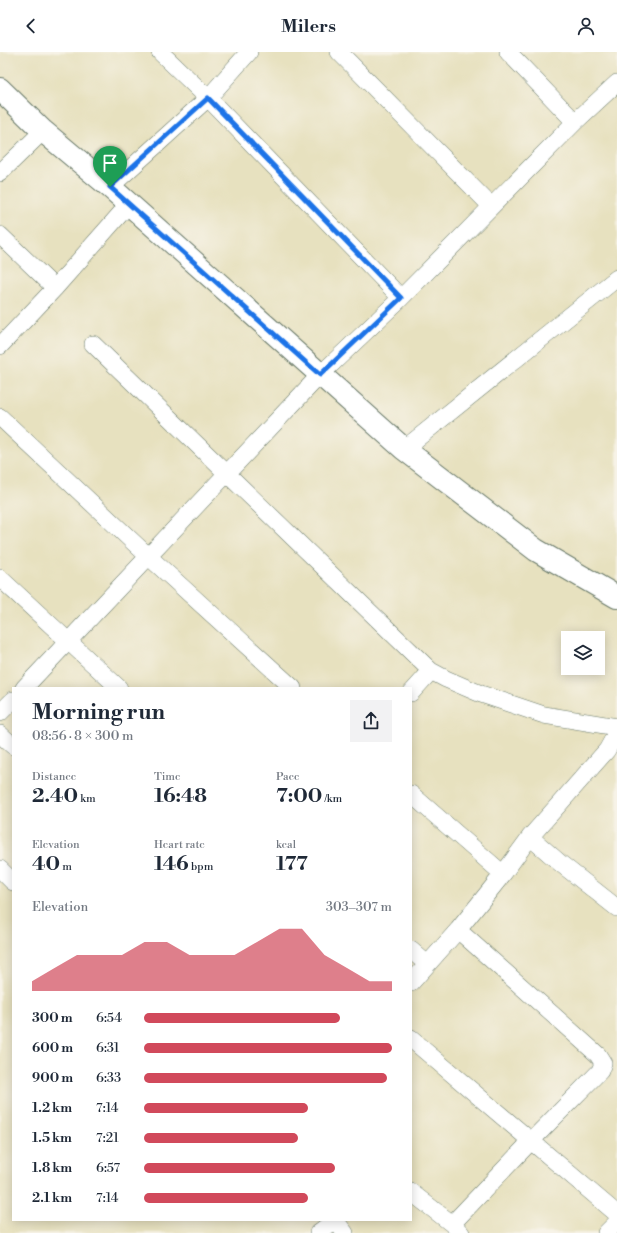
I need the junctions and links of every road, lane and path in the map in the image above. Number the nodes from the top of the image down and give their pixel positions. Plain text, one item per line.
1 (160, 52) edge
2 (249, 52) edge
3 (338, 52) edge
4 (508, 52) edge
5 (617, 83) edge
6 (0, 89) edge
7 (208, 98) junction
8 (575, 122) junction
9 (43, 130) junction
10 (0, 172) edge
11 (110, 187) junction
12 (129, 204) junction
13 (491, 206) junction
14 (0, 235) edge
15 (617, 278) edge
16 (55, 288) junction
17 (401, 298) junction
18 (93, 344) dead end
19 (0, 346) edge
20 (320, 375) junction
21 (0, 417) edge
22 (404, 449) junction
23 (228, 473) junction
24 (148, 556) junction
25 (0, 578) edge
26 (617, 597) edge
27 (69, 642) junction
28 (431, 670) junction
29 (25, 687) edge
30 (118, 687) edge
31 (292, 687) edge
32 (412, 692) edge
33 (12, 701) edge
34 (0, 713) edge
35 (617, 727) edge
36 (617, 732) edge
37 (0, 734) edge
38 (12, 745) edge
39 (612, 754) edge
40 (412, 795) edge
41 (530, 837) junction
42 (0, 869) edge
43 (503, 874) junction
44 (12, 881) edge
45 (617, 908) edge
46 (458, 930) junction
47 (412, 951) edge
48 (427, 964) junction
49 (412, 982) edge
50 (412, 1040) edge
51 (531, 1140) junction
52 (412, 1193) edge
53 (617, 1214) edge
54 (334, 1221) edge
55 (336, 1221) edge
56 (617, 1222) edge
57 (456, 1228) edge
58 (318, 1233) edge
59 (344, 1233) edge
60 (606, 1233) edge

1 - 7 street
2 - 7 street
3 - 13 street
4 - 8 street
5 - 8 street
6 - 9 street
7 - 11 street
7 - 17 street
8 - 13 street
9 - 10 street
9 - 11 street
11 - 12 street
12 - 16 street
12 - 20 street
13 - 17 street
14 - 16 street
15 - 22 street
16 - 19 street
17 - 20 street
18 - 23 street
20 - 22 street
20 - 23 street
21 - 24 street
22 - 26 street
23 - 24 street
23 - 28 street
24 - 27 street
24 - 31 street
25 - 27 street
27 - 29 street
27 - 30 street
28 - 32 street
28 - 35 street
33 - 34 street
36 - 39 street
37 - 38 street
39 - 41 street
40 - 43 street
41 - 43 street
41 - 45 street
42 - 44 street
43 - 46 street
46 - 48 street
46 - 51 street
47 - 48 street
48 - 49 street
50 - 51 street
51 - 53 street
51 - 57 street
52 - 57 street
54 - 58 street
55 - 59 street
56 - 60 street

